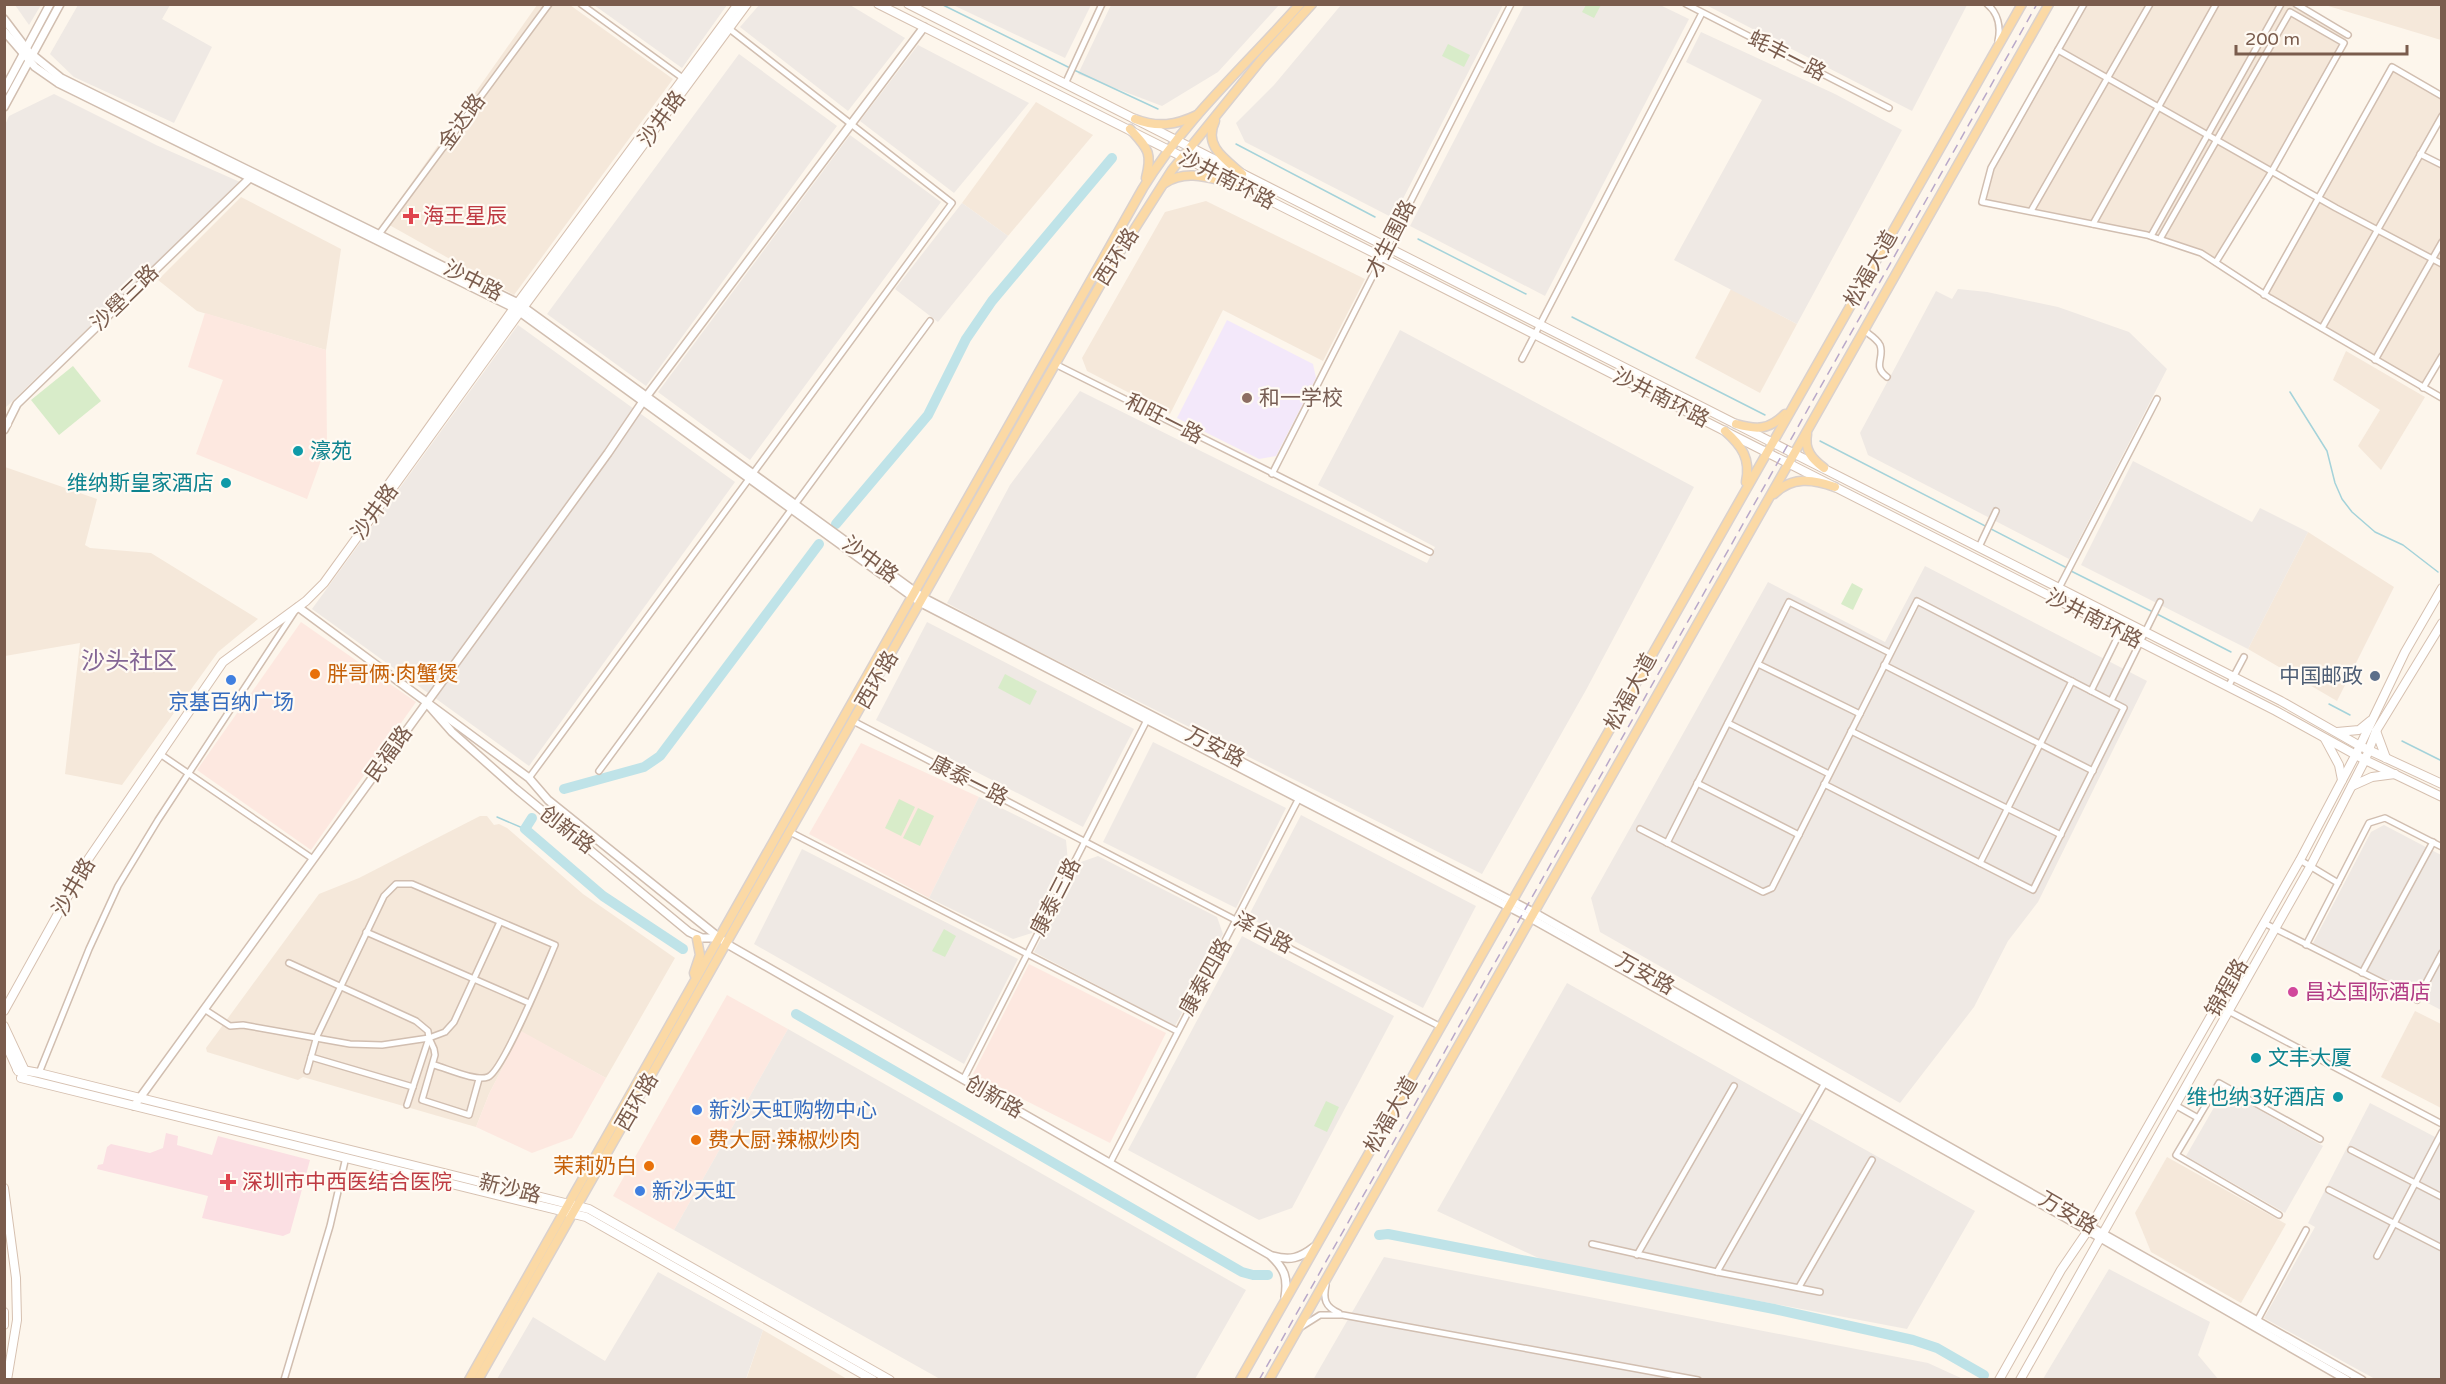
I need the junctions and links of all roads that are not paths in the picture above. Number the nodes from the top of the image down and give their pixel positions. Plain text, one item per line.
1 (50, 4) edge
2 (60, 4) edge
3 (549, 4) edge
4 (581, 4) edge
5 (738, 4) edge
6 (747, 4) edge
7 (878, 4) edge
8 (908, 4) edge
9 (1102, 4) edge
10 (1300, 4) edge
11 (1312, 4) edge
12 (1511, 4) edge
13 (1686, 4) edge
14 (1987, 4) edge
15 (2022, 4) edge
16 (2049, 4) edge
17 (2084, 4) edge
18 (2151, 4) edge
19 (2216, 4) edge
20 (2281, 4) edge
21 (2296, 4) edge
22 (1702, 13) junction
23 (4, 20) edge
24 (726, 26) junction
25 (924, 27) junction
26 (4, 31) edge
27 (2348, 35) dead end
28 (1997, 50) junction
29 (2058, 50) junction
30 (25, 52) junction
31 (31, 59) junction
32 (2108, 78) junction
33 (686, 80) junction
34 (1065, 84) junction
35 (4, 90) edge
36 (2442, 96) edge
37 (2158, 106) junction
38 (4, 107) edge
39 (1889, 108) dead end
40 (1220, 110) junction
41 (1200, 113) junction
42 (2442, 116) edge
43 (1135, 119) junction
44 (851, 124) junction
45 (1130, 129) junction
46 (2208, 135) junction
47 (2216, 139) junction
48 (1177, 141) junction
49 (1190, 148) junction
50 (1169, 150) junction
51 (2420, 154) junction
52 (1182, 157) junction
53 (2442, 165) edge
54 (2272, 171) junction
55 (1242, 174) junction
56 (253, 175) junction
57 (1235, 184) junction
58 (1162, 185) junction
59 (1143, 188) junction
60 (2319, 198) junction
61 (2031, 211) junction
62 (2093, 224) junction
63 (2378, 229) junction
64 (2151, 236) junction
65 (377, 237) junction
66 (2160, 239) junction
67 (2442, 242) edge
68 (1388, 247) junction
69 (1382, 257) junction
70 (2432, 259) junction
71 (2216, 262) junction
72 (2442, 264) edge
73 (2264, 295) junction
74 (519, 308) junction
75 (930, 321) dead end
76 (1540, 325) junction
77 (2322, 328) junction
78 (1865, 331) junction
79 (1535, 335) junction
80 (2442, 356) edge
81 (1522, 359) dead end
82 (2375, 360) junction
83 (1055, 364) junction
84 (1887, 376) dead end
85 (2423, 388) junction
86 (2442, 398) edge
87 (2157, 399) dead end
88 (645, 400) junction
89 (1793, 405) junction
90 (1736, 424) junction
91 (5, 425) edge
92 (1810, 425) junction
93 (1725, 431) junction
94 (1772, 442) junction
95 (1766, 452) junction
96 (1794, 453) junction
97 (1788, 464) junction
98 (1824, 468) junction
99 (1272, 474) junction
100 (750, 477) junction
101 (1835, 487) junction
102 (1745, 490) junction
103 (1766, 503) junction
104 (793, 508) junction
105 (1996, 511) dead end
106 (1979, 547) junction
107 (1430, 552) dead end
108 (2060, 588) junction
109 (2442, 588) edge
110 (914, 595) junction
111 (922, 601) junction
112 (2160, 602) dead end
113 (298, 607) junction
114 (2126, 622) junction
115 (2442, 623) edge
116 (2120, 632) junction
117 (2146, 632) junction
118 (2140, 642) junction
119 (1890, 653) junction
120 (2244, 657) dead end
121 (1758, 664) junction
122 (1884, 665) junction
123 (2233, 677) junction
124 (2072, 681) junction
125 (2228, 687) junction
126 (2091, 691) junction
127 (2111, 701) junction
128 (427, 702) junction
129 (1860, 714) junction
130 (1148, 717) junction
131 (2371, 720) junction
132 (853, 721) junction
133 (1728, 723) junction
134 (1851, 731) junction
135 (2376, 731) junction
136 (2334, 732) junction
137 (2325, 738) junction
138 (2039, 743) junction
139 (2364, 748) junction
140 (160, 754) junction
141 (2356, 754) junction
142 (2386, 758) junction
143 (2365, 760) junction
144 (599, 771) dead end
145 (2093, 771) junction
146 (189, 774) junction
147 (1829, 774) junction
148 (2395, 774) junction
149 (529, 778) junction
150 (2342, 780) junction
151 (1697, 783) junction
152 (1824, 784) junction
153 (2442, 784) edge
154 (2351, 787) junction
155 (1301, 795) junction
156 (2442, 796) edge
157 (2007, 808) junction
158 (1640, 829) dead end
159 (790, 832) junction
160 (1799, 835) junction
161 (2061, 835) junction
162 (1085, 841) junction
163 (2433, 842) junction
164 (1667, 843) junction
165 (2442, 846) edge
166 (313, 859) junction
167 (2300, 860) junction
168 (1980, 863) junction
169 (2310, 867) junction
170 (2338, 883) junction
171 (1512, 904) junction
172 (1534, 916) junction
173 (1238, 920) junction
174 (500, 922) junction
175 (2264, 923) junction
176 (2275, 929) junction
177 (366, 932) junction
178 (719, 938) junction
179 (697, 939) dead end
180 (727, 944) junction
181 (2306, 945) junction
182 (2442, 953) edge
183 (1027, 954) junction
184 (289, 963) dead end
185 (2362, 973) junction
186 (696, 979) junction
187 (474, 980) junction
188 (340, 987) junction
189 (4, 1003) edge
190 (528, 1004) junction
191 (2217, 1005) junction
192 (204, 1009) junction
193 (4, 1011) edge
194 (2228, 1011) junction
195 (4, 1026) edge
196 (1441, 1027) junction
197 (1177, 1031) junction
198 (317, 1036) junction
199 (429, 1038) junction
200 (4, 1041) edge
201 (311, 1057) junction
202 (434, 1065) junction
203 (307, 1071) dead end
204 (21, 1073) junction
205 (39, 1073) junction
206 (479, 1079) junction
207 (963, 1080) junction
208 (1826, 1080) junction
209 (1734, 1086) dead end
210 (413, 1087) junction
211 (137, 1102) junction
212 (407, 1104) dead end
213 (2175, 1105) junction
214 (2198, 1118) junction
215 (2442, 1124) edge
216 (2442, 1132) edge
217 (2320, 1139) dead end
218 (2351, 1150) dead end
219 (347, 1153) junction
220 (1872, 1160) dead end
221 (1110, 1163) junction
222 (2415, 1184) junction
223 (4, 1188) edge
224 (2330, 1190) dead end
225 (2442, 1197) edge
226 (571, 1209) junction
227 (2279, 1215) dead end
228 (2394, 1223) junction
229 (2090, 1229) junction
230 (2306, 1230) dead end
231 (2101, 1236) junction
232 (1317, 1244) junction
233 (1592, 1244) dead end
234 (2442, 1248) edge
235 (1637, 1255) junction
236 (1270, 1256) junction
237 (2377, 1256) dead end
238 (1717, 1272) junction
239 (1328, 1276) junction
240 (1798, 1287) junction
241 (1820, 1292) dead end
242 (1285, 1300) junction
243 (4, 1312) edge
244 (1343, 1315) junction
245 (2255, 1324) junction
246 (4, 1325) edge
247 (1296, 1332) junction
248 (7, 1380) edge
249 (284, 1380) edge
250 (469, 1380) edge
251 (478, 1380) edge
252 (873, 1380) edge
253 (890, 1380) edge
254 (1240, 1380) edge
255 (1269, 1380) edge
256 (1698, 1380) edge
257 (1999, 1380) edge
258 (2020, 1380) edge
259 (2347, 1380) edge
260 (2362, 1380) edge

1 - 30 street
2 - 31 street
3 - 65 street, 金达路
4 - 33 street
5 - 24 main road, 沙井路
6 - 24 main road, 沙井路
7 - 25 main road, 沙井南环路
8 - 34 main road, 沙井南环路
9 - 34 street
10 - 41 main road, 西环路
11 - 40 main road, 西环路
12 - 68 street, 才生围路
13 - 22 street, 蚝丰一路
14 - 28 street
15 - 28 main road, 松福大道
16 - 78 main road, 松福大道
17 - 29 street
18 - 32 street
19 - 37 street
20 - 46 street
21 - 27 street
22 - 39 street, 蚝丰一路
22 - 76 street
23 - 30 street, 沙中路
24 - 33 main road, 沙井路
24 - 44 street
25 - 44 street, 民福路
25 - 45 main road, 沙井南环路
26 - 30 street, 沙中路
28 - 89 main road, 松福大道
29 - 32 street
29 - 61 street
30 - 31 street, 沙中路
30 - 35 street
31 - 38 street
31 - 56 street, 沙中路
32 - 37 street
32 - 61 street
33 - 74 main road, 沙井路
34 - 43 main road, 沙井南环路
36 - 60 street
37 - 46 street
37 - 62 street
40 - 49 main road, 西环路
40 - 55 main road
41 - 43 main road
41 - 48 main road, 西环路
42 - 51 street
43 - 48 main road, 沙井南环路
44 - 88 street, 民福路
44 - 100 street
45 - 50 main road, 沙井南环路
45 - 59 main road
46 - 47 street
46 - 64 street
47 - 54 street
47 - 54 street
47 - 66 street
48 - 49 main road, 沙井南环路
48 - 50 main road, 西环路
49 - 52 main road, 西环路
49 - 55 main road, 沙井南环路
50 - 52 main road, 沙井南环路
50 - 59 main road, 西环路
51 - 53 street
51 - 63 street
52 - 57 main road, 沙井南环路
52 - 58 main road, 西环路
54 - 60 street
54 - 71 street
55 - 68 main road, 沙井南环路
56 - 65 street, 沙中路
56 - 91 street, 沙壆三路
57 - 58 main road
57 - 69 main road, 沙井南环路
58 - 83 main road, 西环路
59 - 110 main road, 西环路
60 - 63 street
60 - 73 street
61 - 62 street
62 - 64 street
63 - 70 street
63 - 77 street
64 - 66 street
65 - 74 street, 沙中路
66 - 71 street
67 - 70 street
68 - 69 street, 才生围路
68 - 76 main road, 沙井南环路
69 - 79 main road, 沙井南环路
69 - 99 street, 才生围路
70 - 72 street
70 - 82 street
71 - 73 street
73 - 77 street
74 - 88 street, 沙中路
74 - 113 main road, 沙井路
74 - 189 main road, 沙井路
75 - 104 street
76 - 79 street
76 - 90 main road, 沙井南环路
77 - 82 street
78 - 84 street
78 - 92 main road, 松福大道
79 - 81 street
79 - 93 main road, 沙井南环路
80 - 85 street
82 - 85 street
83 - 99 street, 和旺一路
83 - 111 main road, 西环路
85 - 86 street
87 - 108 street
88 - 100 street, 沙中路
88 - 128 street, 民福路
89 - 90 main road
89 - 94 main road, 松福大道
90 - 94 main road, 沙井南环路
92 - 96 main road, 松福大道
92 - 98 main road
93 - 95 main road, 沙井南环路
93 - 102 main road
94 - 95 main road, 松福大道
94 - 96 main road, 沙井南环路
95 - 97 main road, 沙井南环路
95 - 102 main road, 松福大道
96 - 97 main road, 松福大道
96 - 98 main road, 沙井南环路
97 - 101 main road, 沙井南环路
97 - 103 main road, 松福大道
98 - 106 main road, 沙井南环路
99 - 107 street, 和旺一路
100 - 104 street, 沙中路
100 - 149 street
101 - 103 main road
101 - 116 main road, 沙井南环路
102 - 171 main road, 松福大道
103 - 172 main road, 松福大道
104 - 110 street, 沙中路
104 - 144 street
105 - 106 street
106 - 108 main road, 沙井南环路
108 - 114 main road, 沙井南环路
109 - 131 main road, 锦程路
110 - 111 street, 万安路
110 - 178 main road, 西环路
111 - 130 street, 万安路
111 - 132 main road, 西环路
112 - 117 street
113 - 128 street, 创新路
113 - 140 main road, 沙井路
113 - 146 street
114 - 116 street
114 - 117 main road, 沙井南环路
115 - 135 main road, 锦程路
116 - 118 main road, 沙井南环路
116 - 126 street
117 - 118 street
117 - 123 main road, 沙井南环路
118 - 125 main road, 沙井南环路
118 - 127 street
119 - 121 street
119 - 122 street
119 - 124 street
120 - 123 street
121 - 129 street
121 - 133 street
122 - 129 street
122 - 138 street
123 - 125 street
123 - 136 main road, 沙井南环路
124 - 126 street
124 - 138 street
125 - 137 main road, 沙井南环路
126 - 127 street
127 - 145 street
128 - 149 street, 创新路
128 - 166 street, 民福路
128 - 178 street, 创新路
129 - 134 street
130 - 155 street, 万安路
130 - 162 street, 康泰三路
131 - 136 main road
131 - 139 main road, 锦程路
132 - 159 main road, 西环路
132 - 162 street, 康泰一路
133 - 147 street
133 - 151 street
134 - 147 street
134 - 157 street
135 - 139 main road, 锦程路
135 - 142 main road
136 - 139 main road, 沙井南环路
137 - 141 main road, 沙井南环路
137 - 150 main road
138 - 145 street
138 - 157 street
139 - 141 main road, 锦程路
139 - 142 main road, 沙井南环路
139 - 143 main road, 锦程路
140 - 146 street
140 - 193 main road, 沙井路
141 - 143 main road, 沙井南环路
141 - 150 main road, 锦程路
142 - 153 main road, 沙井南环路
143 - 148 main road, 沙井南环路
143 - 154 main road, 锦程路
145 - 161 street
146 - 166 street
146 - 205 street
147 - 152 street
148 - 154 main road
148 - 156 main road, 沙井南环路
149 - 178 street, 创新路
150 - 167 main road, 锦程路
151 - 160 street
151 - 164 street
152 - 160 street
152 - 168 street
154 - 169 main road, 锦程路
155 - 171 street, 万安路
155 - 173 street, 康泰四路
157 - 161 street
157 - 168 street
158 - 164 street
159 - 180 main road, 西环路
159 - 183 street
160 - 164 street
161 - 168 street
162 - 173 street, 泽台路
162 - 183 street, 康泰三路
163 - 165 street
163 - 170 street
163 - 185 street
166 - 192 street, 民福路
167 - 169 street
167 - 175 main road, 锦程路
169 - 170 street
169 - 176 main road, 锦程路
170 - 181 street
171 - 172 street, 万安路
171 - 196 main road, 松福大道
172 - 208 street, 万安路
172 - 239 main road, 松福大道
173 - 196 street, 泽台路
173 - 197 street, 康泰四路
174 - 177 street
174 - 187 street
174 - 190 street
175 - 176 street
175 - 191 main road, 锦程路
176 - 181 street
176 - 194 main road, 锦程路
177 - 187 street
177 - 188 street
178 - 180 street, 创新路
178 - 186 main road, 西环路
179 - 186 main road
180 - 207 street, 创新路
180 - 226 main road, 西环路
181 - 185 street
182 - 185 street
183 - 197 street
183 - 207 street, 康泰三路
184 - 188 street
186 - 226 main road, 西环路
187 - 190 street
187 - 199 street
188 - 198 street
188 - 199 street
190 - 206 street
191 - 194 street
191 - 229 main road, 锦程路
192 - 198 street
192 - 211 street, 民福路
194 - 213 main road, 锦程路
194 - 215 street
195 - 204 main road
196 - 232 main road, 松福大道
197 - 221 street, 康泰四路
198 - 199 street
198 - 201 street
199 - 202 street
199 - 210 street
200 - 204 main road
201 - 203 street
201 - 210 street
202 - 206 street
202 - 206 street
204 - 205 main road, 新沙路
204 - 211 main road, 新沙路
205 - 211 main road, 新沙路
207 - 221 street, 创新路
208 - 229 street, 万安路
208 - 238 street
209 - 235 street
210 - 212 street
211 - 219 main road, 新沙路
213 - 214 street
213 - 231 main road, 锦程路
214 - 217 street
214 - 227 street
216 - 222 street
218 - 222 street
219 - 226 main road, 新沙路
219 - 249 street
220 - 240 street
221 - 236 street, 创新路
222 - 225 street
222 - 228 street
223 - 248 main road
224 - 228 street
226 - 250 main road, 西环路
226 - 251 main road, 西环路
226 - 252 main road, 新沙路
226 - 253 main road, 新沙路
228 - 234 street
228 - 237 street
229 - 231 street, 万安路
229 - 257 main road, 锦程路
230 - 245 street
231 - 245 street, 万安路
231 - 258 main road, 锦程路
232 - 236 street, 创新路
232 - 242 main road, 松福大道
233 - 235 street
235 - 238 street
236 - 242 street, 创新路
238 - 240 street
239 - 244 street
239 - 247 main road, 松福大道
240 - 241 street
242 - 254 main road, 松福大道
243 - 246 main road
244 - 247 street
244 - 256 street
245 - 259 street, 万安路
245 - 260 street, 万安路
247 - 255 main road, 松福大道

